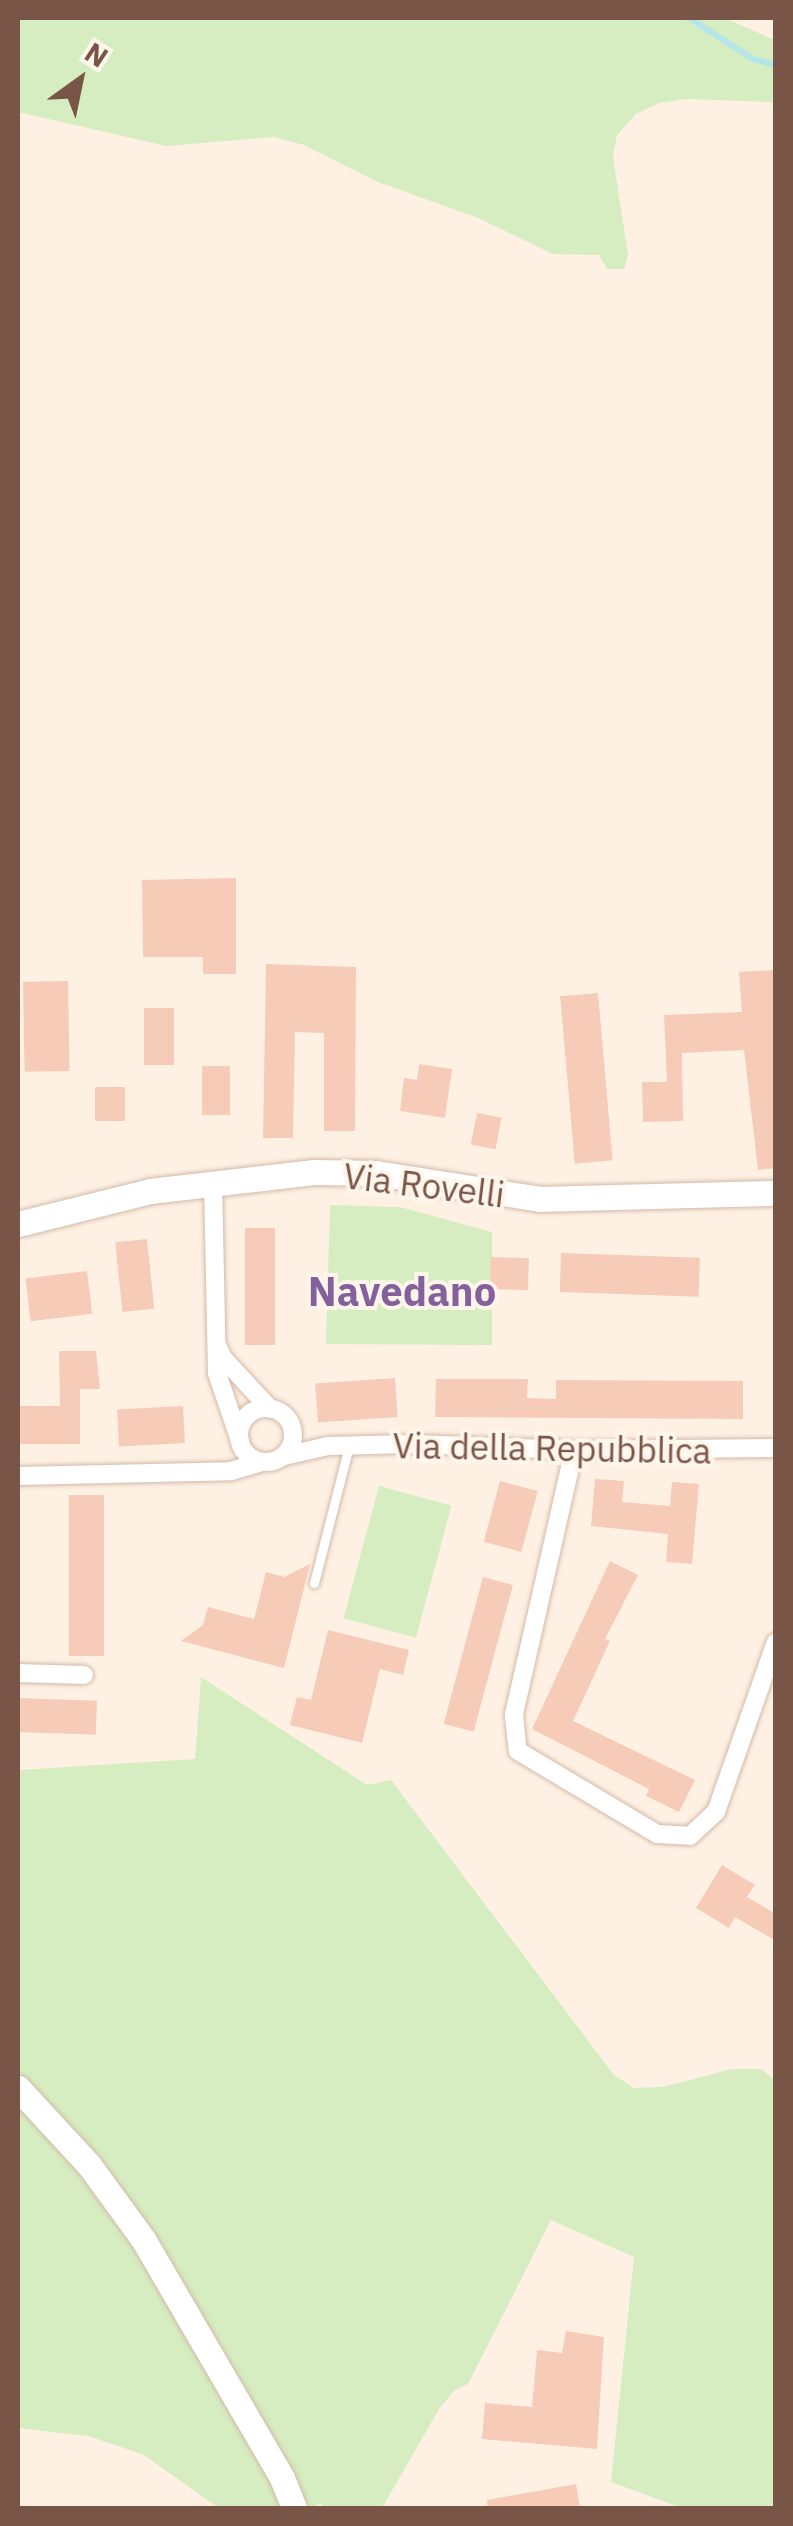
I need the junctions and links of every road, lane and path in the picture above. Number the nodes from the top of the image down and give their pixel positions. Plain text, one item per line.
1 (213, 1182) junction
2 (776, 1193) edge
3 (18, 1224) edge
4 (216, 1342) junction
5 (270, 1409) junction
6 (292, 1427) junction
7 (240, 1441) junction
8 (328, 1446) junction
9 (349, 1446) junction
10 (776, 1448) edge
11 (574, 1450) junction
12 (284, 1456) junction
13 (263, 1462) junction
14 (18, 1476) edge
15 (314, 1583) dead end
16 (776, 1642) edge
17 (18, 1672) edge
18 (84, 1675) dead end
19 (18, 2088) edge
20 (294, 2508) edge

1 - 2 street, Via Rovelli
1 - 3 street, Via Rovelli
1 - 4 street
4 - 5 street
4 - 7 street
5 - 6 street
5 - 7 street
6 - 8 street
6 - 12 street
7 - 13 street
8 - 9 street, Via della Repubblica
8 - 12 street, Via della Repubblica
9 - 11 street, Via della Repubblica
9 - 15 lane
10 - 11 street, Via della Repubblica
11 - 16 street
12 - 13 street
13 - 14 street
17 - 18 street
19 - 20 street

